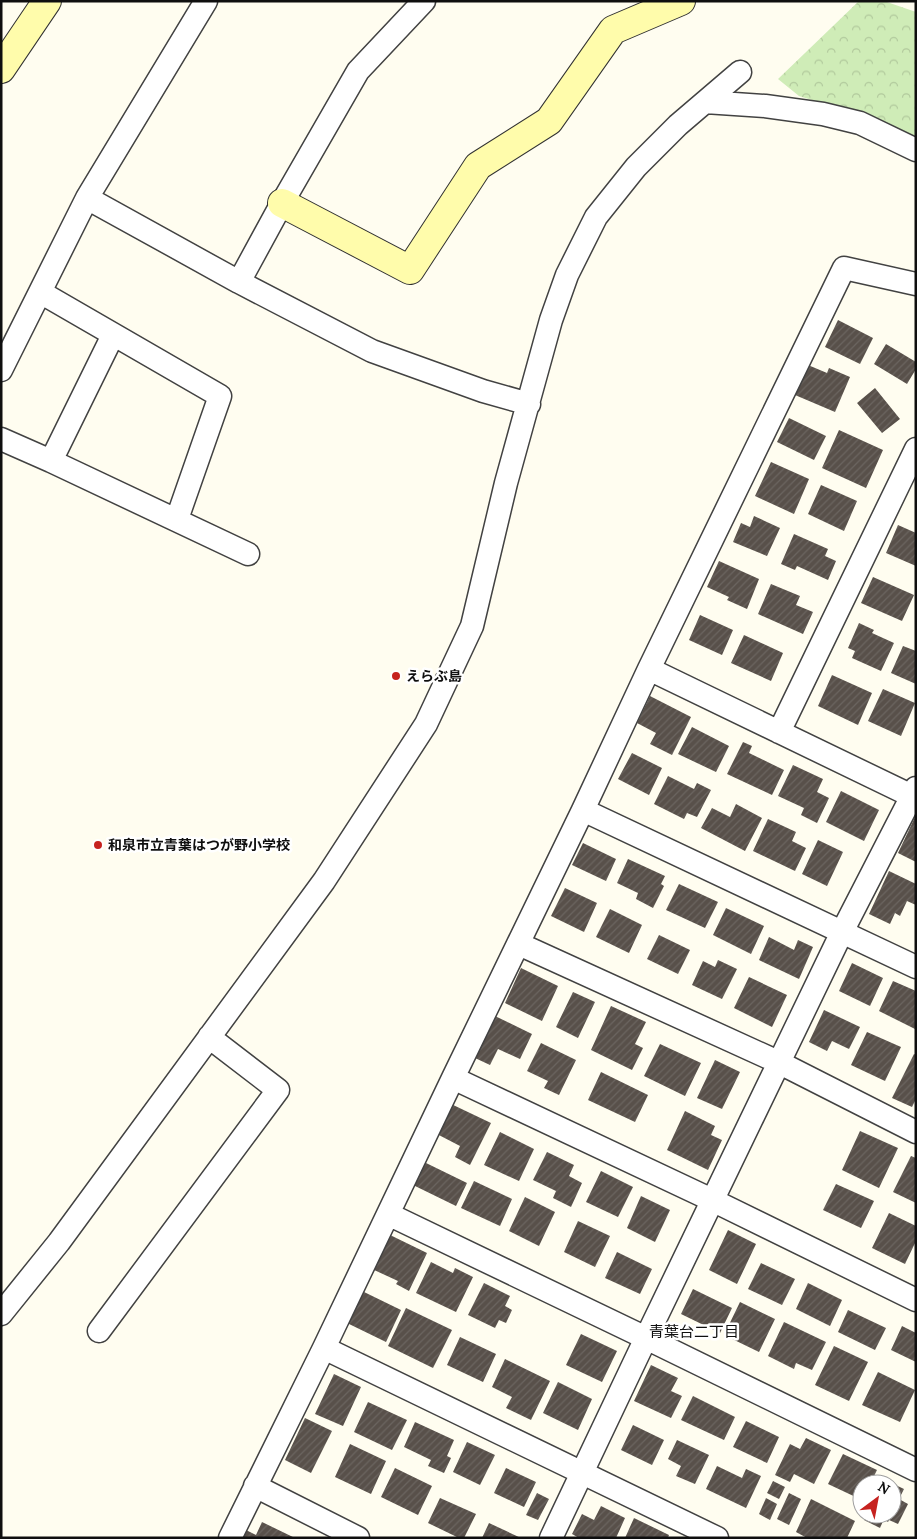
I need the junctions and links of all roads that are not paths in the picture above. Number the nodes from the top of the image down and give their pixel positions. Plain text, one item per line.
1 (47, 1) edge
2 (206, 1) edge
3 (424, 1) edge
4 (681, 1) edge
5 (1, 69) edge
6 (740, 72) dead end
7 (705, 102) junction
8 (916, 150) edge
9 (87, 198) junction
10 (282, 203) junction
11 (239, 282) junction
12 (916, 284) edge
13 (40, 292) junction
14 (113, 335) junction
15 (1, 370) edge
16 (529, 404) junction
17 (1, 439) edge
18 (916, 449) edge
19 (50, 461) junction
20 (177, 519) junction
21 (248, 554) dead end
22 (649, 669) junction
23 (779, 732) junction
24 (914, 794) edge
25 (583, 810) junction
26 (842, 932) junction
27 (519, 944) junction
28 (916, 968) edge
29 (209, 1037) junction
30 (778, 1062) junction
31 (453, 1078) junction
32 (916, 1132) edge
33 (712, 1200) junction
34 (388, 1214) junction
35 (916, 1300) edge
36 (1, 1314) edge
37 (99, 1331) dead end
38 (646, 1338) junction
39 (324, 1348) junction
40 (916, 1470) edge
41 (581, 1472) junction
42 (255, 1486) junction
43 (230, 1538) edge
44 (358, 1538) edge
45 (551, 1538) edge
46 (717, 1538) edge

1 - 5 street
2 - 9 street
3 - 10 street
4 - 10 street
6 - 7 street
7 - 8 street
7 - 16 street
9 - 11 street
9 - 13 street
10 - 11 street
11 - 16 street
12 - 22 street
13 - 14 street
13 - 15 street
14 - 19 street
14 - 20 street
16 - 29 street
17 - 19 street
18 - 23 street
19 - 20 street
20 - 21 street
22 - 23 street
22 - 25 street
23 - 24 street
24 - 26 street
25 - 26 street
25 - 27 street
26 - 28 street
26 - 30 street
27 - 30 street
27 - 31 street
29 - 36 street
29 - 37 street
30 - 32 street
30 - 33 street
31 - 33 street
31 - 34 street
33 - 35 street
33 - 38 street
34 - 38 street
34 - 39 street
38 - 40 street
38 - 41 street
39 - 41 street
39 - 42 street
41 - 45 street
41 - 46 street
42 - 43 street
42 - 44 street

